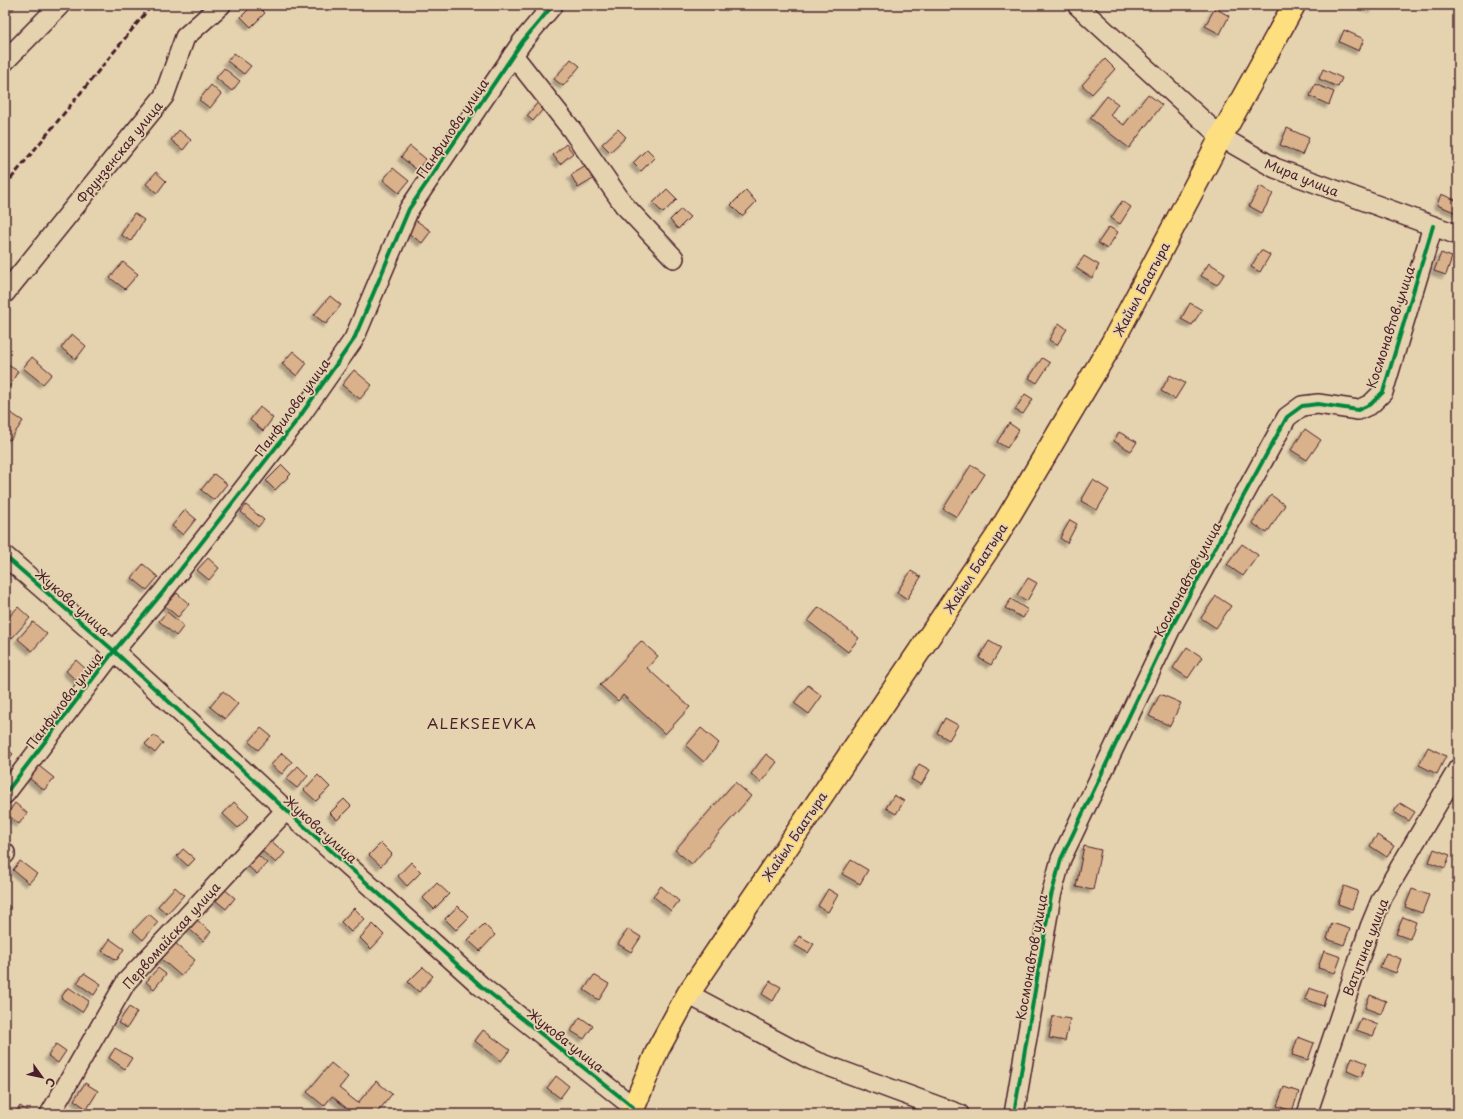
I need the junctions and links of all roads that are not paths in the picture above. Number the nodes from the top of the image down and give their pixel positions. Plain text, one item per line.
1 (60, 5) edge
2 (220, 5) edge
3 (553, 5) edge
4 (1077, 5) edge
5 (1294, 5) edge
6 (513, 55) junction
7 (5, 61) edge
8 (1221, 137) junction
9 (1433, 226) junction
10 (1458, 235) edge
11 (674, 258) dead end
12 (5, 293) edge
13 (5, 556) edge
14 (114, 651) junction
15 (1458, 769) edge
16 (5, 794) edge
17 (286, 810) junction
18 (688, 994) junction
19 (632, 1110) edge
20 (50, 1114) edge
21 (959, 1114) edge
22 (1014, 1114) edge
23 (1307, 1114) edge

1 - 7 street
2 - 12 street, Фрунзенская улица
3 - 6 street, Панфилова улица
4 - 8 street, Мира улица
5 - 8 highway, Жайыл Баатыра
6 - 11 street
6 - 14 street, Панфилова улица
8 - 9 street, Мира улица
8 - 18 highway, Жайыл Баатыра
9 - 10 street, Мира улица
9 - 22 street, Космонавтов улица
13 - 14 street, Жукова улица
14 - 16 street, Панфилова улица
14 - 17 street, Жукова улица
15 - 23 street, Ватутина улица
17 - 19 street, Жукова улица
17 - 20 street, Первомайская улица
18 - 19 highway, Жайыл Баатыра
18 - 21 street

